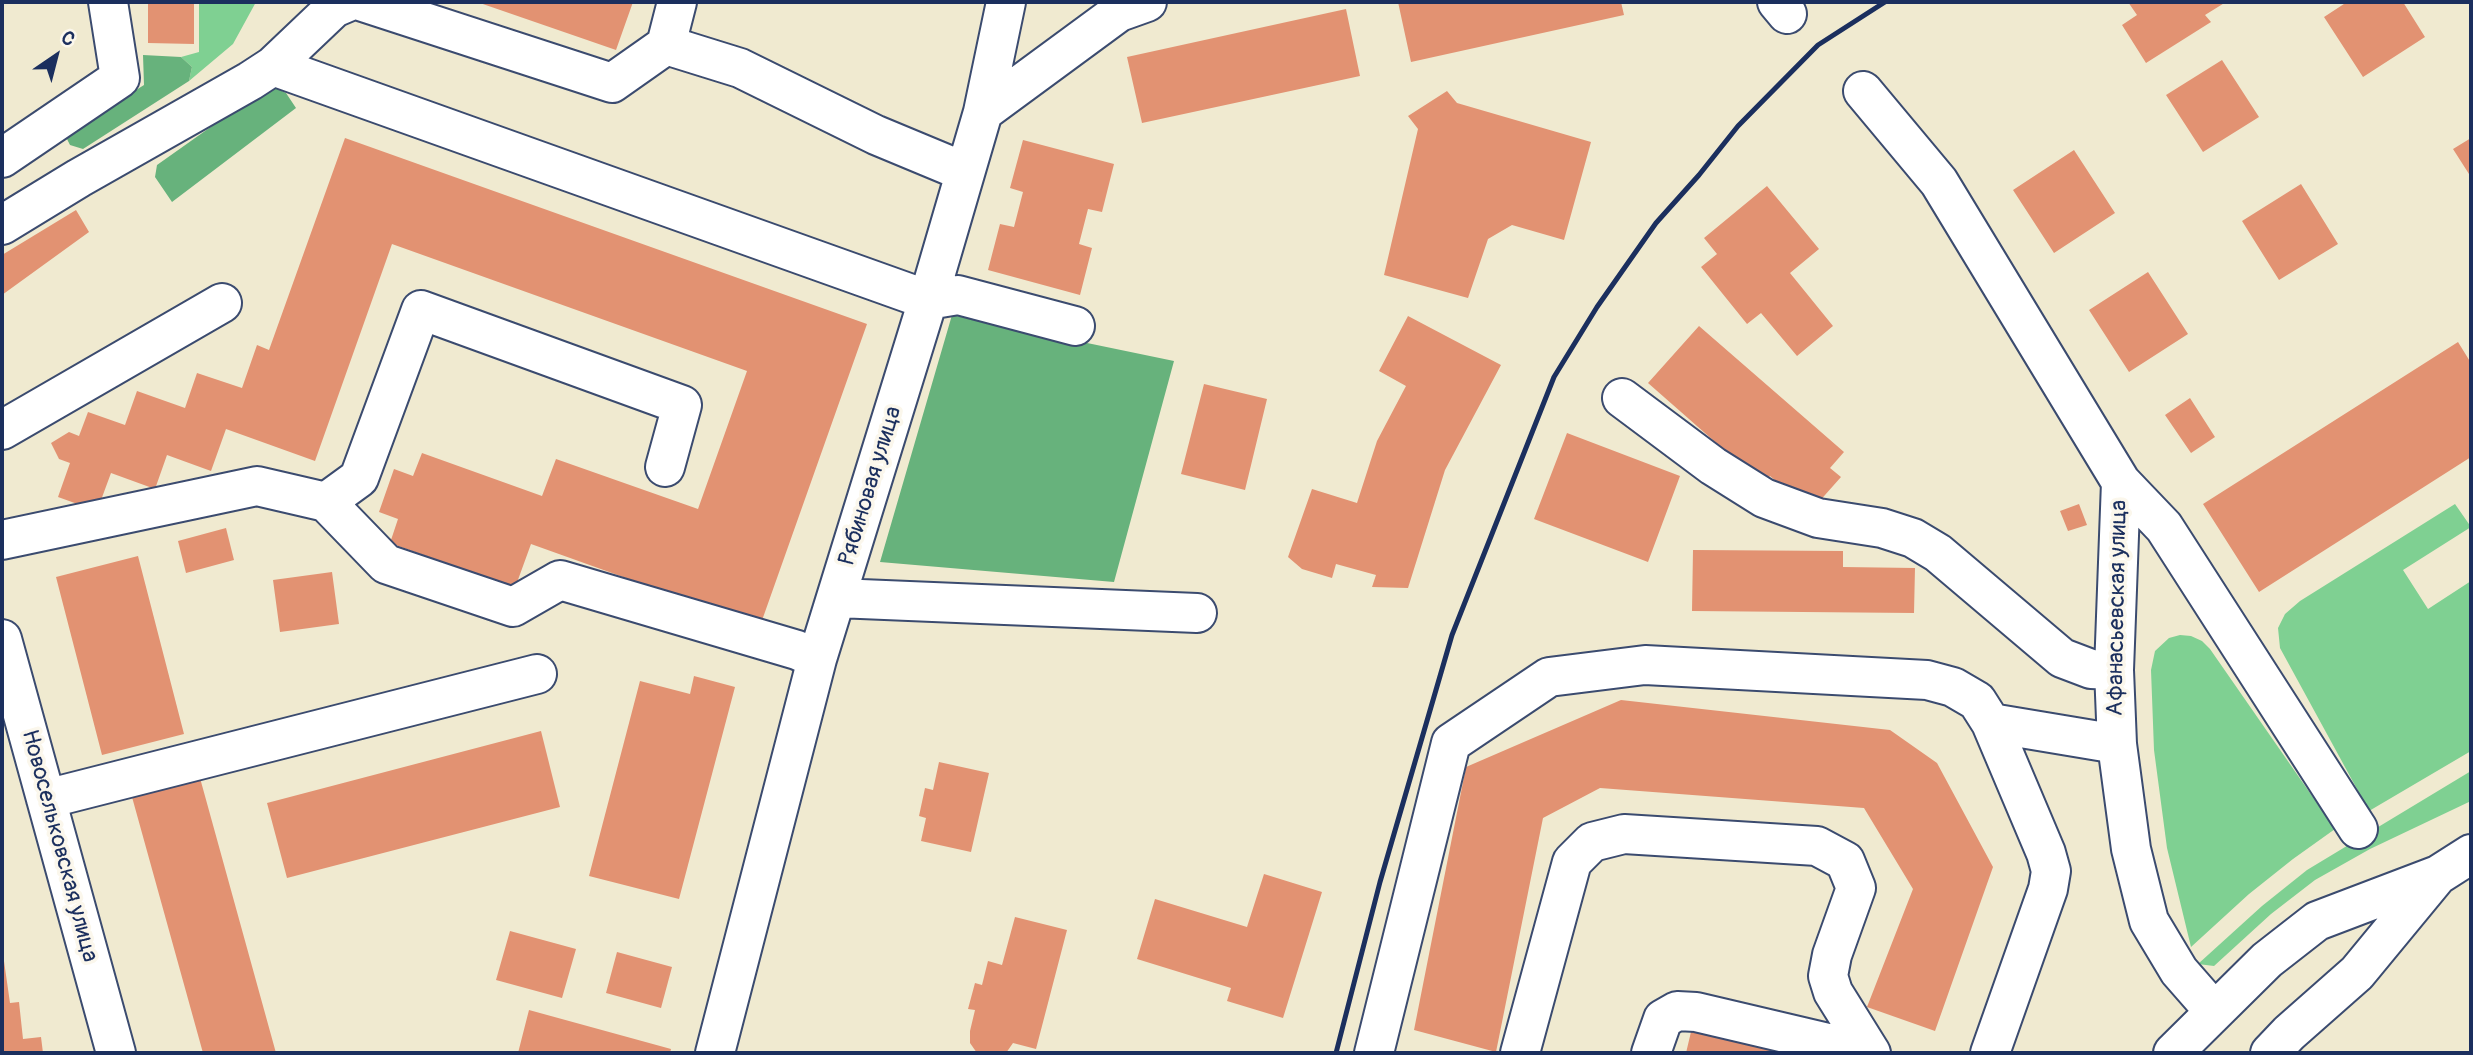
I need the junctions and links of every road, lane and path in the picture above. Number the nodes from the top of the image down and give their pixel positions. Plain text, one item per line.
1 (108, 2) edge
2 (348, 2) edge
3 (363, 2) edge
4 (677, 2) edge
5 (1006, 2) edge
6 (1147, 2) edge
7 (666, 46) junction
8 (273, 66) junction
9 (1863, 91) dead end
10 (983, 112) junction
11 (2, 159) edge
12 (965, 172) junction
13 (2, 225) edge
14 (928, 300) junction
15 (222, 303) dead end
16 (1075, 326) dead end
17 (1622, 398) dead end
18 (2, 430) edge
19 (665, 467) dead end
20 (2121, 482) junction
21 (326, 502) junction
22 (2, 540) edge
23 (837, 598) junction
24 (1197, 613) dead end
25 (2, 639) edge
26 (817, 659) junction
27 (2114, 670) junction
28 (537, 674) dead end
29 (1991, 723) junction
30 (2117, 744) junction
31 (46, 799) junction
32 (2358, 829) dead end
33 (2471, 854) edge
34 (2438, 875) junction
35 (2317, 921) junction
36 (2357, 973) junction
37 (2214, 1011) junction
38 (1860, 1052) edge
39 (116, 1053) edge
40 (715, 1053) edge
41 (1376, 1053) edge
42 (1520, 1053) edge
43 (1651, 1053) edge
44 (1990, 1053) edge
45 (2173, 1053) edge
46 (2270, 1053) edge

1 - 11 street
2 - 8 street
3 - 7 street
4 - 7 street
5 - 10 street, Рябиновая улица
6 - 10 street
7 - 12 street
8 - 13 street
8 - 14 street
9 - 20 street, Афанасьевская улица
10 - 12 street, Рябиновая улица
12 - 14 street, Рябиновая улица
14 - 16 street
14 - 23 street, Рябиновая улица
15 - 18 street
17 - 27 street
19 - 21 street
20 - 27 street, Афанасьевская улица
20 - 32 street
21 - 22 street
21 - 26 street
23 - 24 street
23 - 26 street, Рябиновая улица
25 - 31 street, Новосельковская улица
26 - 40 street, Рябиновая улица
27 - 30 street, Афанасьевская улица
28 - 31 street
29 - 30 street
29 - 41 street
29 - 44 street
30 - 37 street, Афанасьевская улица
31 - 39 street, Новосельковская улица
33 - 34 street
34 - 35 street
34 - 36 street
35 - 36 street
35 - 37 street
36 - 46 street
37 - 45 street
38 - 42 street
38 - 43 street

